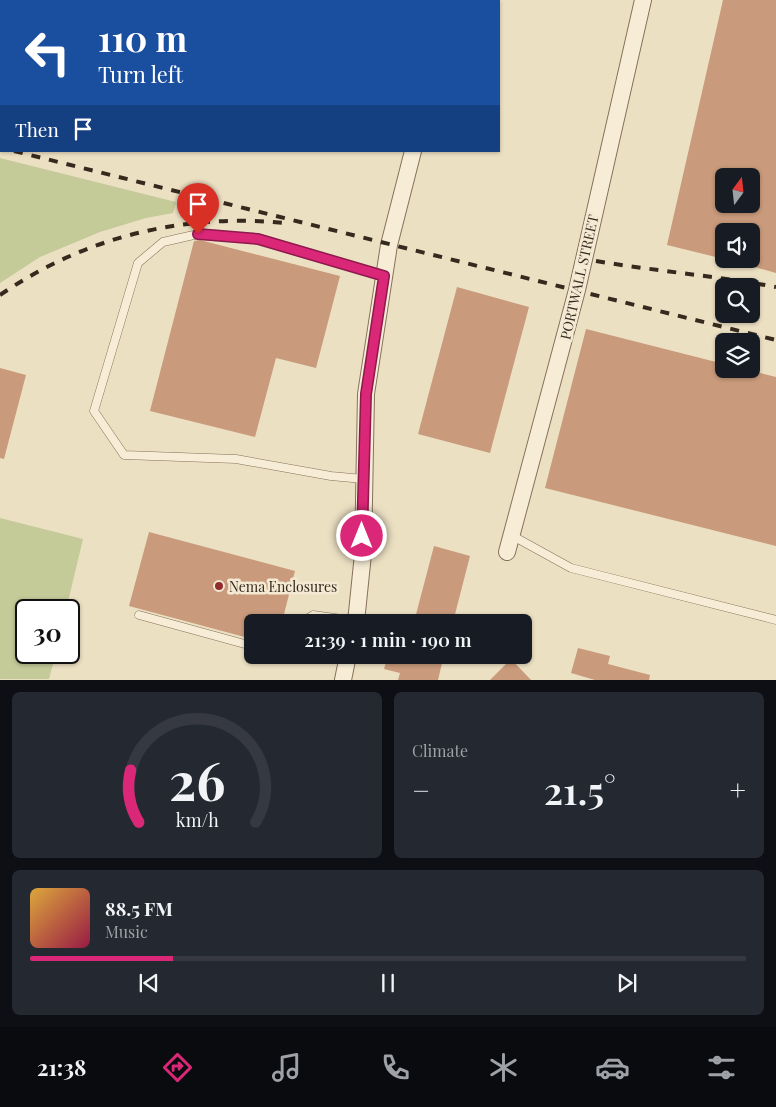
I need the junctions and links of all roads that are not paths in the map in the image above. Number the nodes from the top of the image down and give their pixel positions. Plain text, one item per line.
1 (643, 0) edge
2 (413, 152) edge
3 (384, 276) junction
4 (363, 479) junction
5 (511, 535) junction
6 (506, 552) dead end
7 (357, 614) edge
8 (139, 615) dead end
9 (776, 620) edge
10 (244, 644) edge
11 (346, 664) edge
12 (343, 680) edge

1 - 5 street, PORTWALL STREET
2 - 3 street
3 - 4 street
3 - 4 lane
4 - 7 street
5 - 6 street, PORTWALL STREET
5 - 9 lane
8 - 10 lane
11 - 12 street

